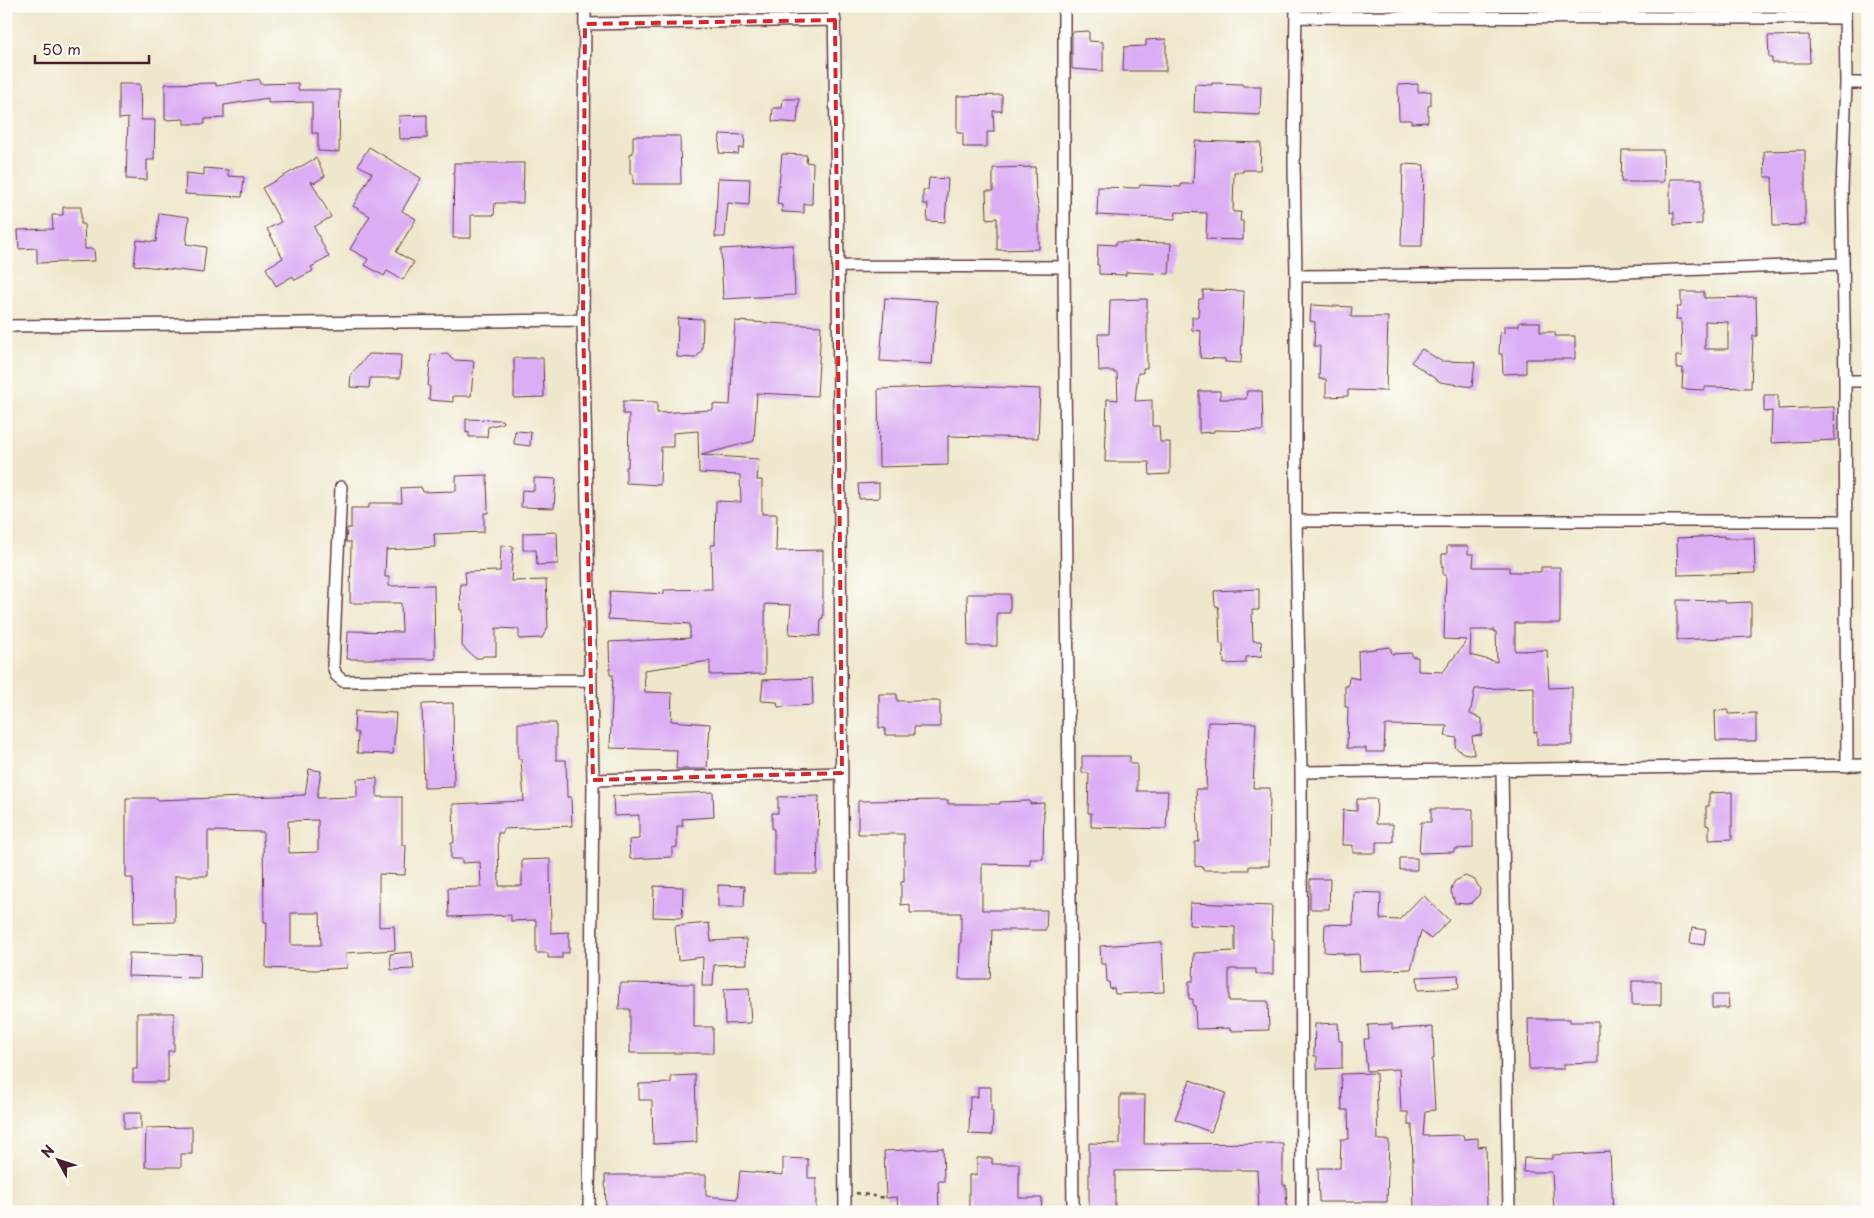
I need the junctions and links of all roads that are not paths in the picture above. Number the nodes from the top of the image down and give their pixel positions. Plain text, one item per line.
1 (585, 6) edge
2 (834, 6) edge
3 (1064, 6) edge
4 (1844, 6) edge
5 (1296, 12) edge
6 (1844, 18) junction
7 (835, 20) junction
8 (585, 24) junction
9 (1846, 83) junction
10 (1868, 83) edge
11 (1842, 264) junction
12 (838, 266) junction
13 (1064, 267) junction
14 (1296, 276) junction
15 (584, 320) junction
16 (6, 326) edge
17 (1845, 381) junction
18 (1868, 381) edge
19 (341, 487) dead end
20 (1296, 521) junction
21 (1845, 521) junction
22 (591, 680) junction
23 (1868, 765) edge
24 (1847, 766) junction
25 (1502, 769) junction
26 (1301, 772) junction
27 (842, 773) junction
28 (593, 780) junction
29 (589, 1212) edge
30 (845, 1212) edge
31 (1073, 1212) edge
32 (1302, 1212) edge
33 (1509, 1212) edge

1 - 8 street
2 - 7 street
3 - 13 street
4 - 6 street
5 - 6 street
5 - 14 street
6 - 9 street
7 - 8 street
7 - 12 street
8 - 15 street
9 - 10 street
9 - 11 street
11 - 14 street
11 - 17 street
12 - 13 street
12 - 27 street
13 - 31 street
14 - 20 street
15 - 16 street
15 - 22 street
17 - 18 street
17 - 21 street
19 - 22 street
20 - 21 street
20 - 26 street
21 - 24 street
22 - 28 street
23 - 24 street
24 - 25 street
25 - 26 street
25 - 33 street
26 - 32 street
27 - 28 street
27 - 30 street
28 - 29 street

